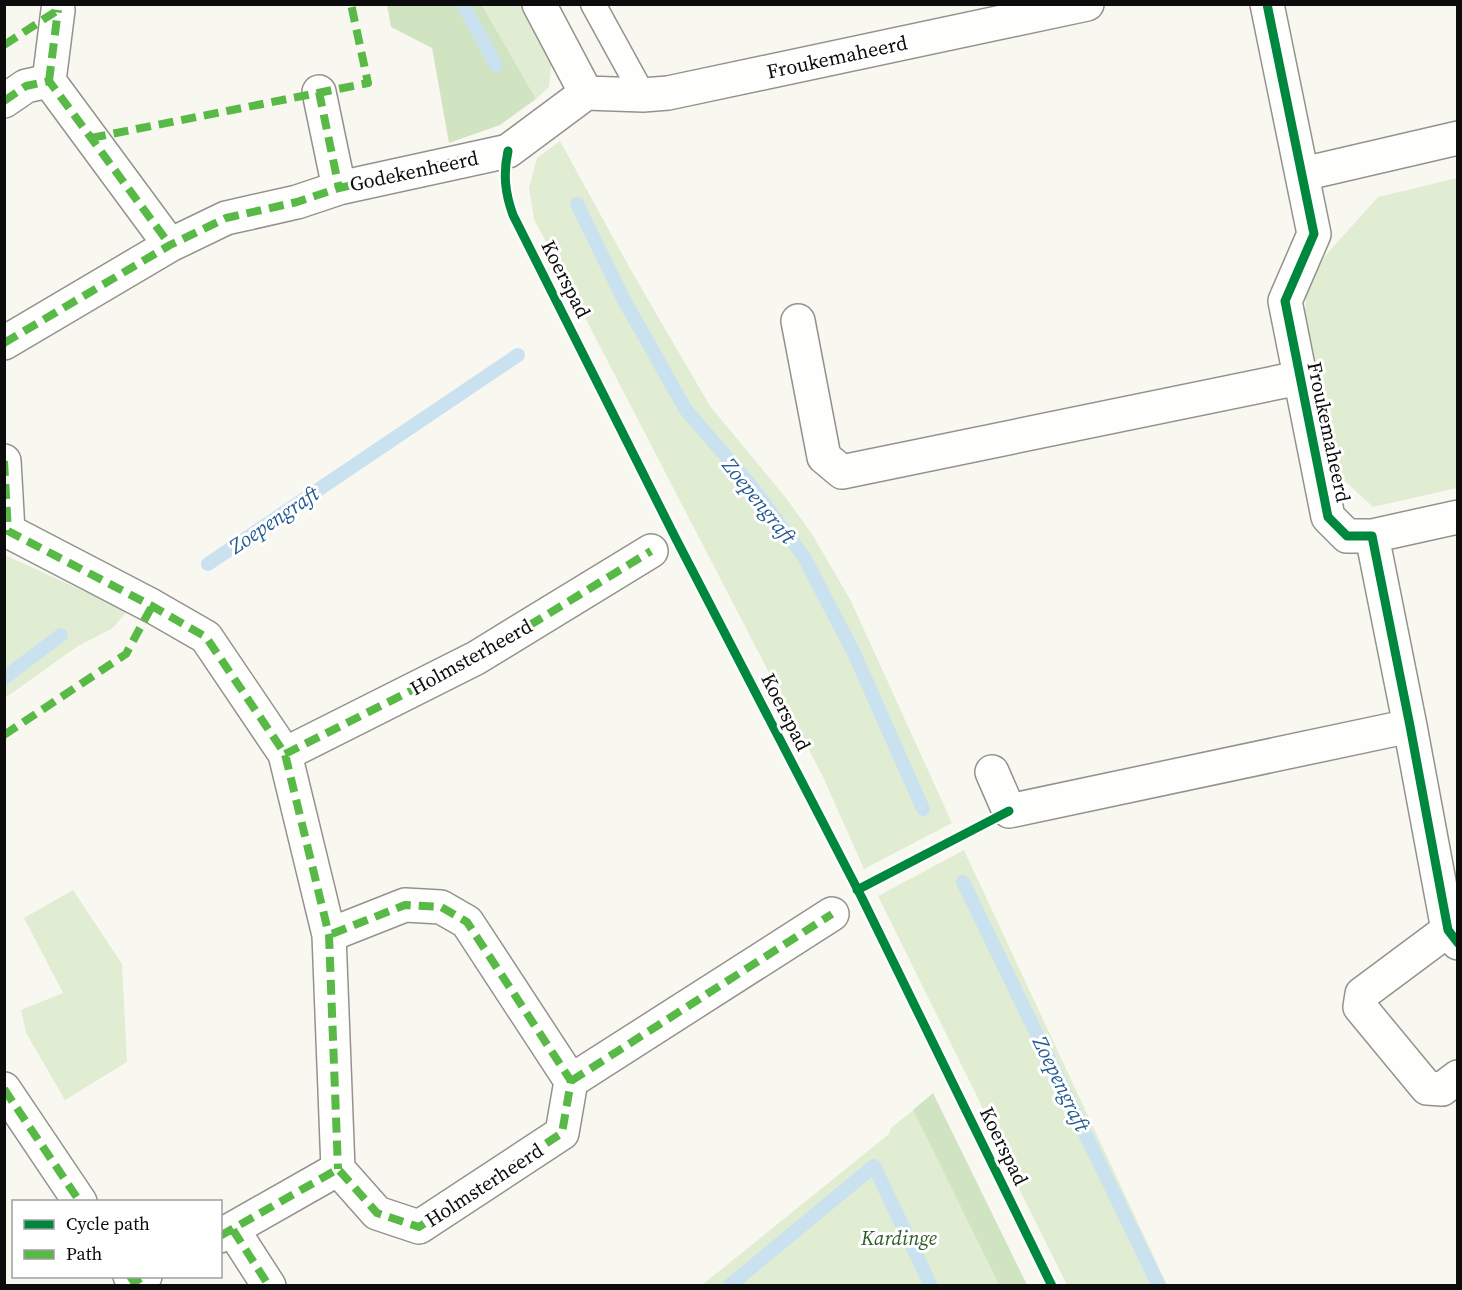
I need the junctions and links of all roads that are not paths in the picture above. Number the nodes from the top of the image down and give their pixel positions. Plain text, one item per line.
1 (539, 4) edge
2 (593, 4) edge
3 (1087, 4) edge
4 (1266, 4) edge
5 (58, 10) dead end
6 (49, 81) junction
7 (319, 92) dead end
8 (586, 93) junction
9 (643, 95) junction
10 (4, 101) edge
11 (1458, 138) edge
12 (1303, 174) junction
13 (339, 188) junction
14 (170, 245) junction
15 (798, 321) dead end
16 (4, 343) edge
17 (1299, 378) junction
18 (4, 461) edge
19 (1458, 518) edge
20 (6, 532) edge
21 (1372, 536) junction
22 (651, 551) dead end
23 (1410, 726) junction
24 (285, 754) junction
25 (992, 772) dead end
26 (832, 914) dead end
27 (329, 935) junction
28 (1453, 937) edge
29 (1458, 1077) edge
30 (571, 1082) junction
31 (4, 1089) edge
32 (338, 1168) junction
33 (79, 1200) edge
34 (227, 1233) edge
35 (269, 1286) edge

1 - 8 street
2 - 9 lane
3 - 9 street, Froukemaheerd
4 - 12 street, Froukemaheerd
5 - 6 street
6 - 10 street
6 - 14 street
7 - 13 street, Godekenheerd
8 - 9 street, Froukemaheerd
8 - 13 street, Godekenheerd
11 - 12 street
12 - 17 street, Froukemaheerd
13 - 14 street, Godekenheerd
14 - 16 street, Godekenheerd
15 - 17 street, Froukemaheerd
17 - 21 street, Froukemaheerd
18 - 20 street
19 - 21 street, Froukemaheerd
20 - 24 street
21 - 23 street
22 - 24 street, Holmsterheerd
23 - 25 street
23 - 28 street
24 - 27 street
26 - 30 street
27 - 30 street
27 - 32 street
28 - 29 street
30 - 32 street, Holmsterheerd
31 - 33 street
32 - 34 street
34 - 35 street

